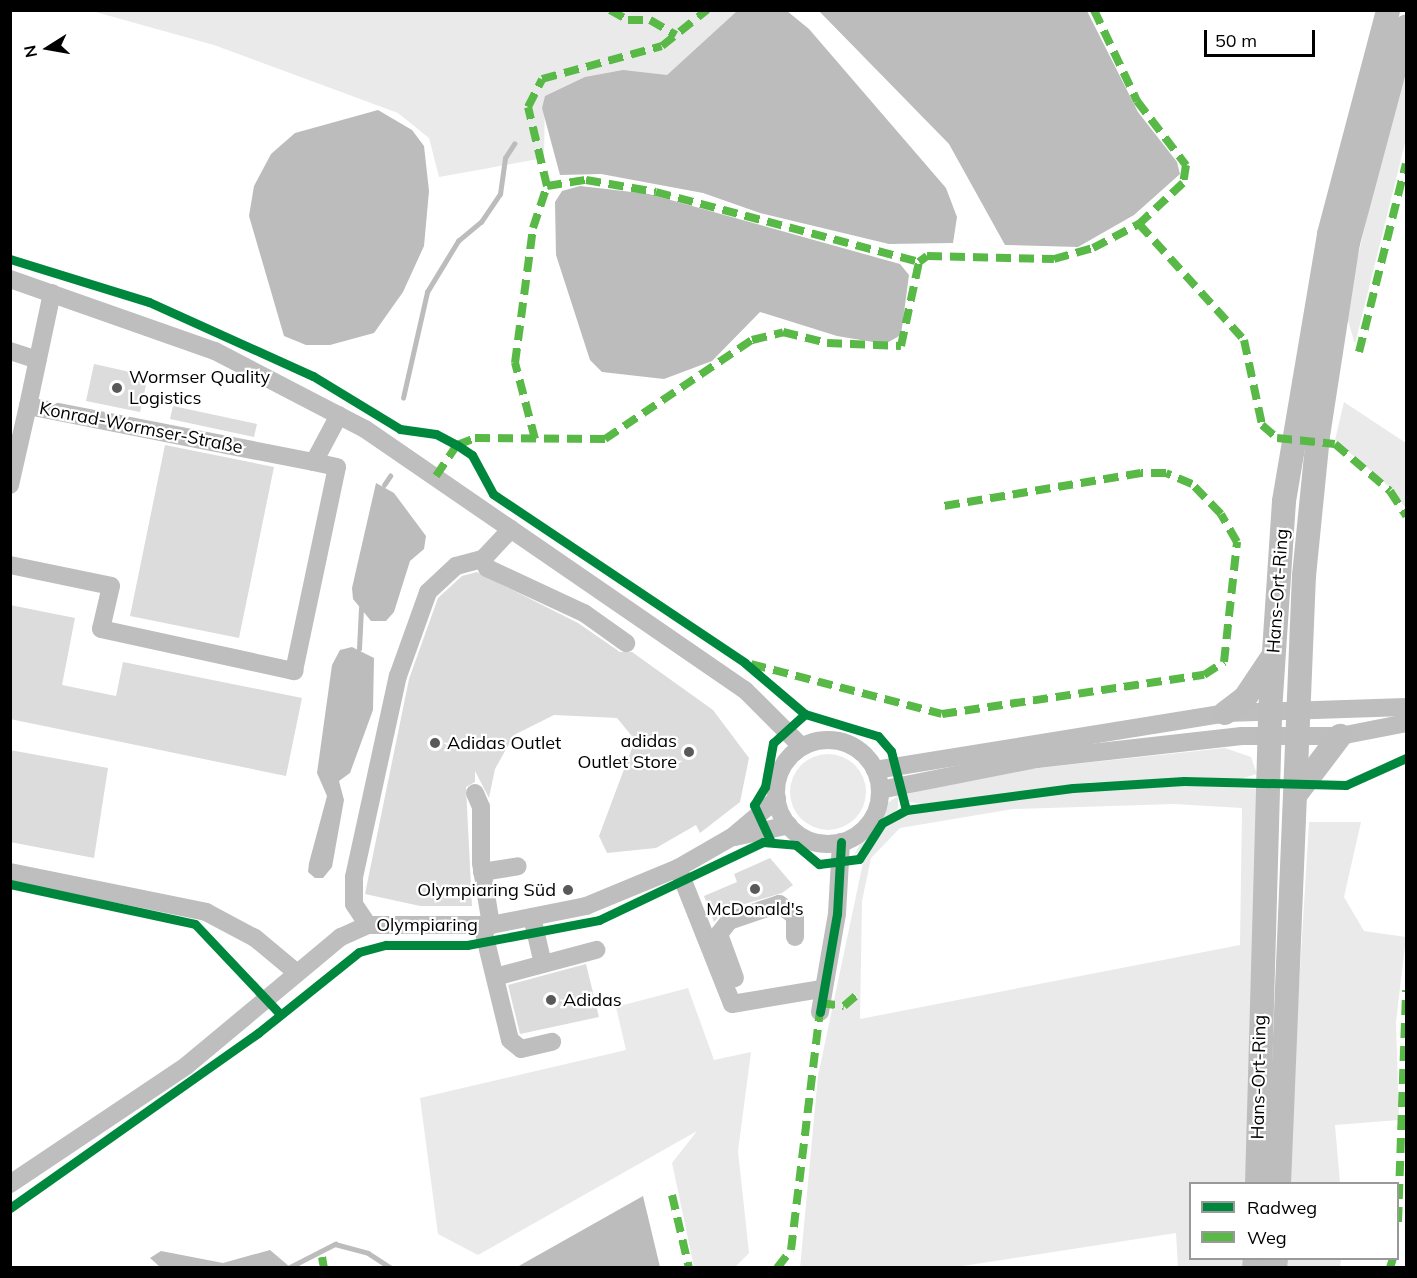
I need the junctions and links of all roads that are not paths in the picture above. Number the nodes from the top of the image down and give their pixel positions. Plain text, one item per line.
1 (1388, 10) edge
2 (1407, 27) edge
3 (10, 279) edge
4 (52, 293) junction
5 (10, 351) edge
6 (38, 360) junction
7 (28, 406) junction
8 (339, 415) junction
9 (315, 462) junction
10 (10, 485) edge
11 (511, 529) junction
12 (483, 559) junction
13 (10, 565) edge
14 (626, 643) dead end
15 (1272, 657) junction
16 (1407, 707) edge
17 (1298, 711) junction
18 (1270, 712) junction
19 (1225, 713) junction
20 (1407, 723) edge
21 (1269, 736) junction
22 (1296, 736) junction
23 (1340, 736) junction
24 (800, 745) junction
25 (875, 770) junction
26 (880, 790) junction
27 (474, 793) dead end
28 (1294, 796) junction
29 (777, 800) junction
30 (789, 825) junction
31 (732, 837) junction
32 (842, 842) junction
33 (517, 861) dead end
34 (482, 867) junction
35 (678, 868) junction
36 (10, 872) edge
37 (532, 918) junction
38 (368, 925) junction
39 (487, 925) junction
40 (795, 937) dead end
41 (596, 950) dead end
42 (543, 964) junction
43 (296, 972) junction
44 (495, 978) junction
45 (822, 989) junction
46 (744, 1002) junction
47 (820, 1012) dead end
48 (552, 1042) dead end
49 (1257, 1182) edge
50 (1279, 1182) edge
51 (10, 1184) edge

1 - 15 main road, Hans-Ort-Ring
2 - 17 main road, Hans-Ort-Ring
3 - 4 street
4 - 6 street, Konrad-Wormser-Straße
4 - 8 street
5 - 6 street
6 - 7 street, Konrad-Wormser-Straße
7 - 9 street, Konrad-Wormser-Straße
7 - 10 street
8 - 9 street
8 - 11 street
9 - 13 street, Konrad-Wormser-Straße
11 - 12 street
11 - 24 street
12 - 14 street
12 - 38 street
15 - 18 main road, Hans-Ort-Ring
15 - 19 main road
16 - 17 street
17 - 18 street
17 - 22 main road, Hans-Ort-Ring
18 - 19 street
18 - 21 main road, Hans-Ort-Ring
19 - 25 street
20 - 23 street
21 - 22 street
21 - 26 street
21 - 49 main road, Hans-Ort-Ring
22 - 23 street
22 - 28 main road, Hans-Ort-Ring
23 - 28 main road
24 - 25 street
24 - 29 street
25 - 26 street
26 - 32 street
27 - 34 street
28 - 50 main road, Hans-Ort-Ring
29 - 30 street
29 - 31 street, Olympiaring
30 - 31 street, Olympiaring
30 - 32 street
31 - 35 street, Olympiaring
32 - 45 street
33 - 34 street
34 - 39 street
35 - 37 street, Olympiaring
35 - 46 street
36 - 43 street
37 - 39 street, Olympiaring
37 - 42 street
38 - 39 street, Olympiaring
38 - 43 street, Olympiaring
39 - 44 street
40 - 46 street
41 - 42 street
42 - 44 street
43 - 51 street, Olympiaring
44 - 48 street
45 - 46 street
45 - 47 street

